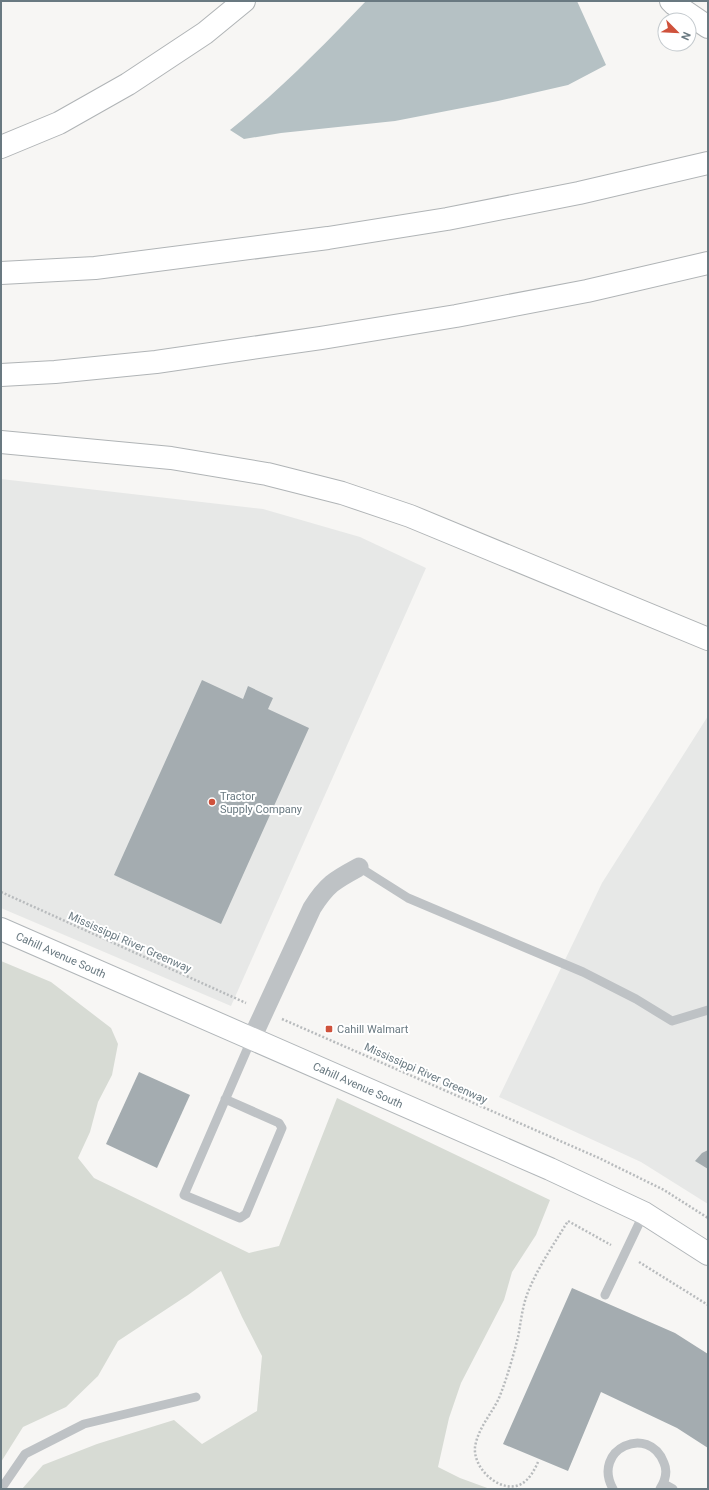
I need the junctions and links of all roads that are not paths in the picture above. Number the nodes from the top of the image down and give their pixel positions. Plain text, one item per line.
1 (244, 1) edge
2 (671, 1) edge
3 (708, 27) edge
4 (1, 147) edge
5 (708, 163) edge
6 (708, 264) edge
7 (1, 273) edge
8 (1, 375) edge
9 (1, 442) edge
10 (708, 639) edge
11 (359, 867) joint
12 (1, 929) edge
13 (708, 1010) edge
14 (252, 1038) junction
15 (225, 1099) junction
16 (644, 1213) junction
17 (708, 1254) edge
18 (605, 1296) dead end
19 (196, 1397) dead end
20 (662, 1486) edge
21 (1, 1489) edge
22 (614, 1489) edge
23 (673, 1489) edge

1 - 4 main road
2 - 3 main road
5 - 7 main road
6 - 8 main road
9 - 10 main road
11 - 13 lane
11 - 14 street
12 - 14 main road, Cahill Avenue South
14 - 15 lane
14 - 16 main road, Cahill Avenue South
15 - 15 lane
16 - 17 main road, Cahill Avenue South
16 - 18 lane
19 - 21 lane
20 - 22 lane
20 - 23 lane

